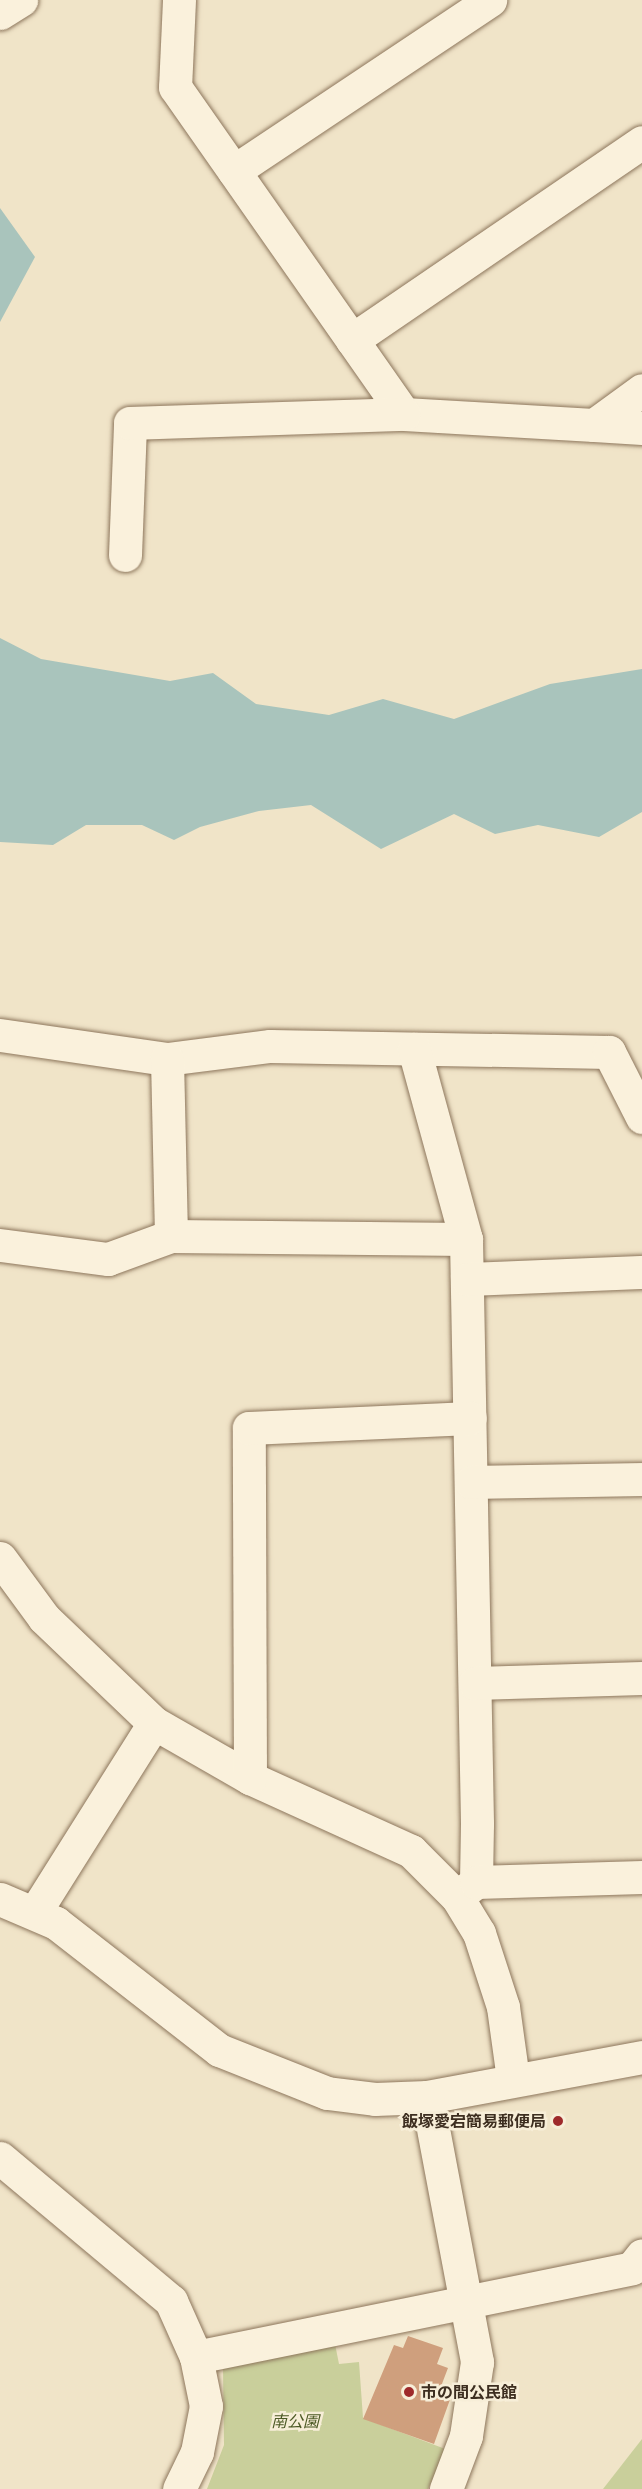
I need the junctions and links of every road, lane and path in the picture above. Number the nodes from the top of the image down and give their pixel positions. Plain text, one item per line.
1 (21, 0) edge
2 (179, 0) edge
3 (490, 0) edge
4 (0, 13) edge
5 (642, 142) edge
6 (234, 171) junction
7 (352, 340) junction
8 (642, 390) edge
9 (404, 414) junction
10 (594, 425) junction
11 (642, 428) edge
12 (125, 555) dead end
13 (0, 1035) edge
14 (414, 1049) junction
15 (167, 1059) junction
16 (642, 1117) edge
17 (171, 1236) junction
18 (466, 1239) junction
19 (0, 1245) edge
20 (642, 1272) edge
21 (467, 1279) junction
22 (470, 1418) junction
23 (642, 1479) edge
24 (471, 1482) junction
25 (0, 1558) edge
26 (642, 1678) edge
27 (475, 1683) junction
28 (154, 1723) junction
29 (250, 1778) junction
30 (642, 1877) edge
31 (466, 1889) junction
32 (0, 1899) edge
33 (35, 1912) junction
34 (642, 2057) edge
35 (513, 2079) junction
36 (427, 2097) junction
37 (0, 2158) edge
38 (642, 2256) edge
39 (465, 2300) junction
40 (196, 2357) junction
41 (179, 2489) edge
42 (446, 2489) edge

1 - 4 street
2 - 6 street
3 - 6 street
5 - 7 street
6 - 7 street
7 - 9 street
8 - 10 street
9 - 10 street
9 - 12 street
10 - 11 street
13 - 15 street
14 - 15 street
14 - 16 street
14 - 18 street
15 - 17 street
17 - 18 street
17 - 19 street
18 - 21 street
20 - 21 street
21 - 22 street
22 - 24 street
22 - 29 street
23 - 24 street
24 - 27 street
25 - 28 street
26 - 27 street
27 - 31 street
28 - 29 street
28 - 33 street
29 - 31 street
30 - 31 street
31 - 35 street
32 - 33 street
33 - 36 street
34 - 35 street
35 - 36 street
36 - 39 street
37 - 40 street
38 - 39 street
39 - 40 street
39 - 42 street
40 - 41 street

